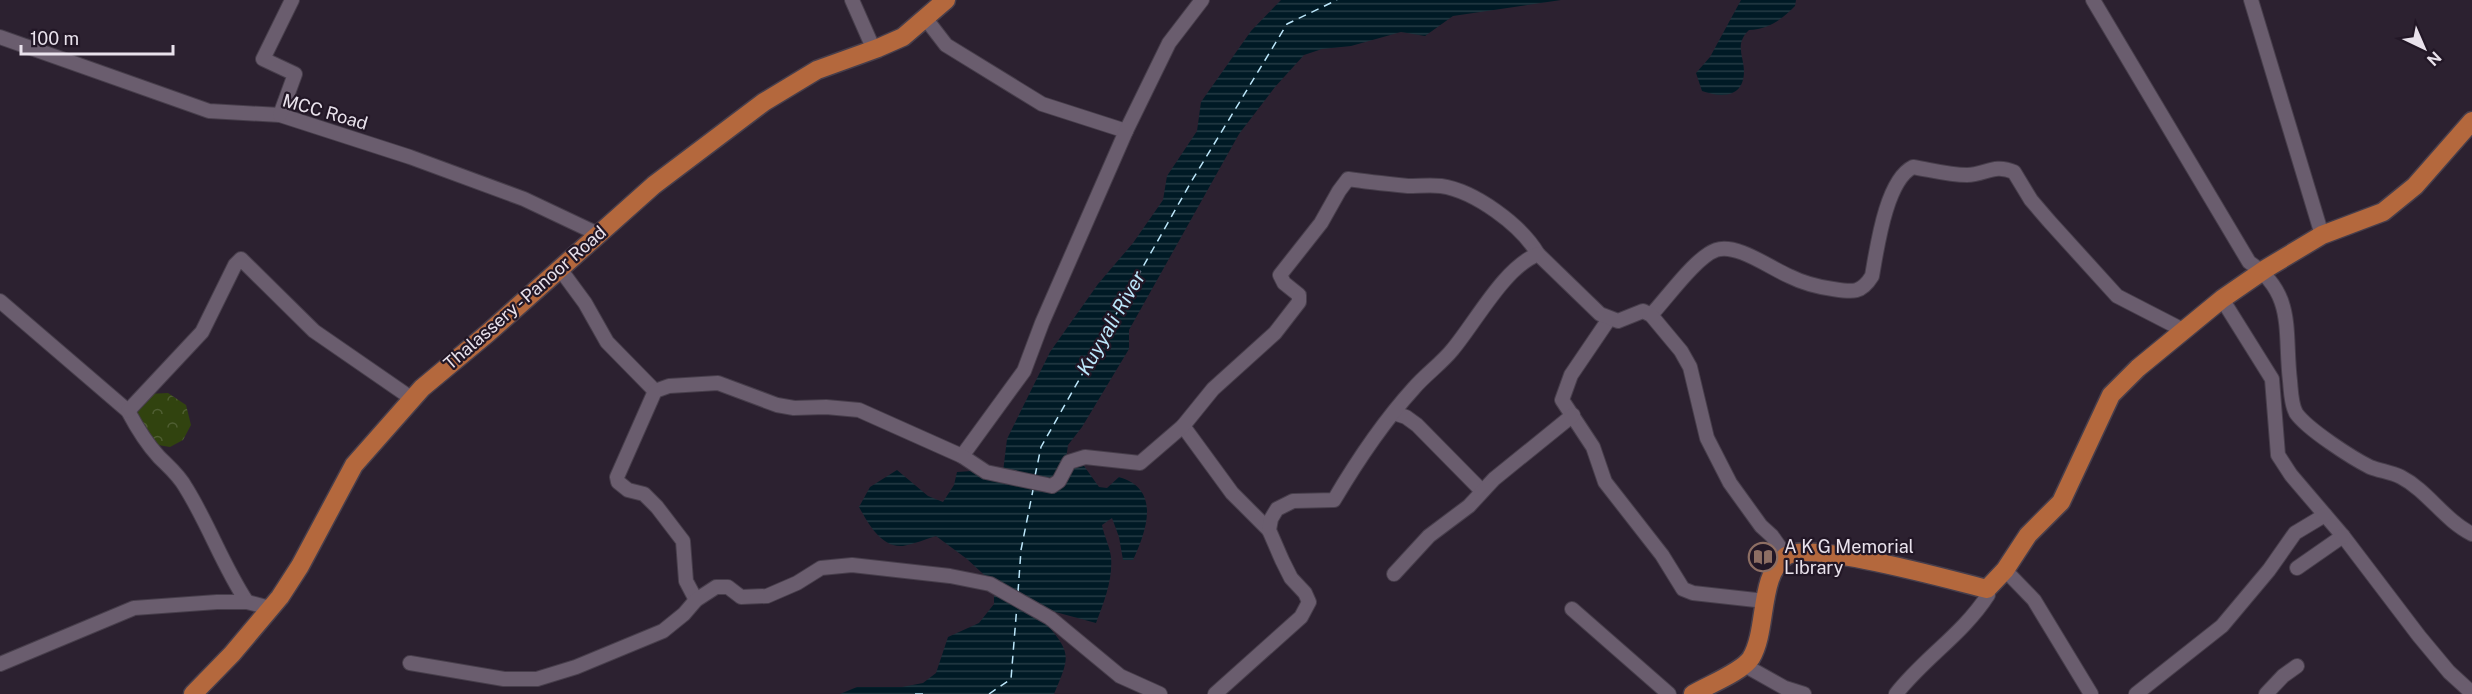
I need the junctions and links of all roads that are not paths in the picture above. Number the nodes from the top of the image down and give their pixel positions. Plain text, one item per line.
1 (292, 0) edge
2 (852, 0) edge
3 (946, 0) edge
4 (1202, 0) edge
5 (2093, 0) edge
6 (2251, 0) edge
7 (926, 19) junction
8 (0, 37) edge
9 (874, 50) junction
10 (280, 115) junction
11 (2472, 121) edge
12 (1126, 131) junction
13 (598, 234) junction
14 (2322, 236) junction
15 (1538, 254) junction
16 (560, 269) junction
17 (2262, 271) junction
18 (2222, 299) junction
19 (0, 301) edge
20 (1651, 315) junction
21 (1609, 319) junction
22 (2185, 331) junction
23 (655, 392) junction
24 (411, 398) junction
25 (128, 411) junction
26 (1395, 413) junction
27 (1573, 415) junction
28 (1183, 426) junction
29 (962, 456) junction
30 (1482, 491) junction
31 (2325, 515) junction
32 (1269, 530) junction
33 (2472, 534) edge
34 (2343, 536) junction
35 (1786, 556) junction
36 (2297, 568) dead end
37 (2005, 570) junction
38 (1394, 574) dead end
39 (1987, 589) junction
40 (696, 600) junction
41 (1765, 601) junction
42 (247, 602) junction
43 (270, 608) junction
44 (1572, 609) dead end
45 (410, 663) dead end
46 (0, 664) edge
47 (1744, 665) junction
48 (2297, 666) dead end
49 (2472, 693) edge
50 (193, 694) edge
51 (1160, 694) edge
52 (1215, 694) edge
53 (1670, 694) edge
54 (1694, 694) edge
55 (1804, 694) edge
56 (1896, 694) edge
57 (2091, 694) edge
58 (2136, 694) edge
59 (2266, 694) edge

1 - 10 street
2 - 9 street
3 - 7 main road, Thalassery - Panoor Road
4 - 12 street
5 - 17 street
6 - 14 street
7 - 9 main road, Thalassery - Panoor Road
7 - 12 street
8 - 10 street, MCC Road
9 - 13 main road, Thalassery - Panoor Road
10 - 13 street, MCC Road
11 - 14 main road
12 - 29 street
13 - 16 main road, Thalassery - Panoor Road
14 - 17 main road
15 - 21 street
15 - 26 street
15 - 28 street
16 - 23 street
16 - 24 main road, Thalassery - Panoor Road
17 - 18 main road
17 - 33 street
18 - 22 main road
18 - 31 street
19 - 25 street
20 - 21 street
20 - 22 street
20 - 35 street
21 - 27 street
22 - 37 main road
23 - 29 street
23 - 40 street
24 - 25 street
24 - 43 main road, Thalassery - Panoor Road
25 - 42 street
26 - 30 street
26 - 32 street
27 - 30 street
27 - 41 street
28 - 29 street
28 - 32 street
30 - 38 street
31 - 34 street
31 - 58 street
32 - 52 street
34 - 36 street
34 - 49 street
35 - 39 main road
35 - 41 main road
37 - 39 main road
37 - 57 street
39 - 56 street
40 - 45 street
40 - 51 street
41 - 47 main road
42 - 43 street
42 - 46 street
43 - 50 main road, Thalassery - Panoor Road
44 - 53 street
47 - 54 main road
47 - 55 street
48 - 59 street

